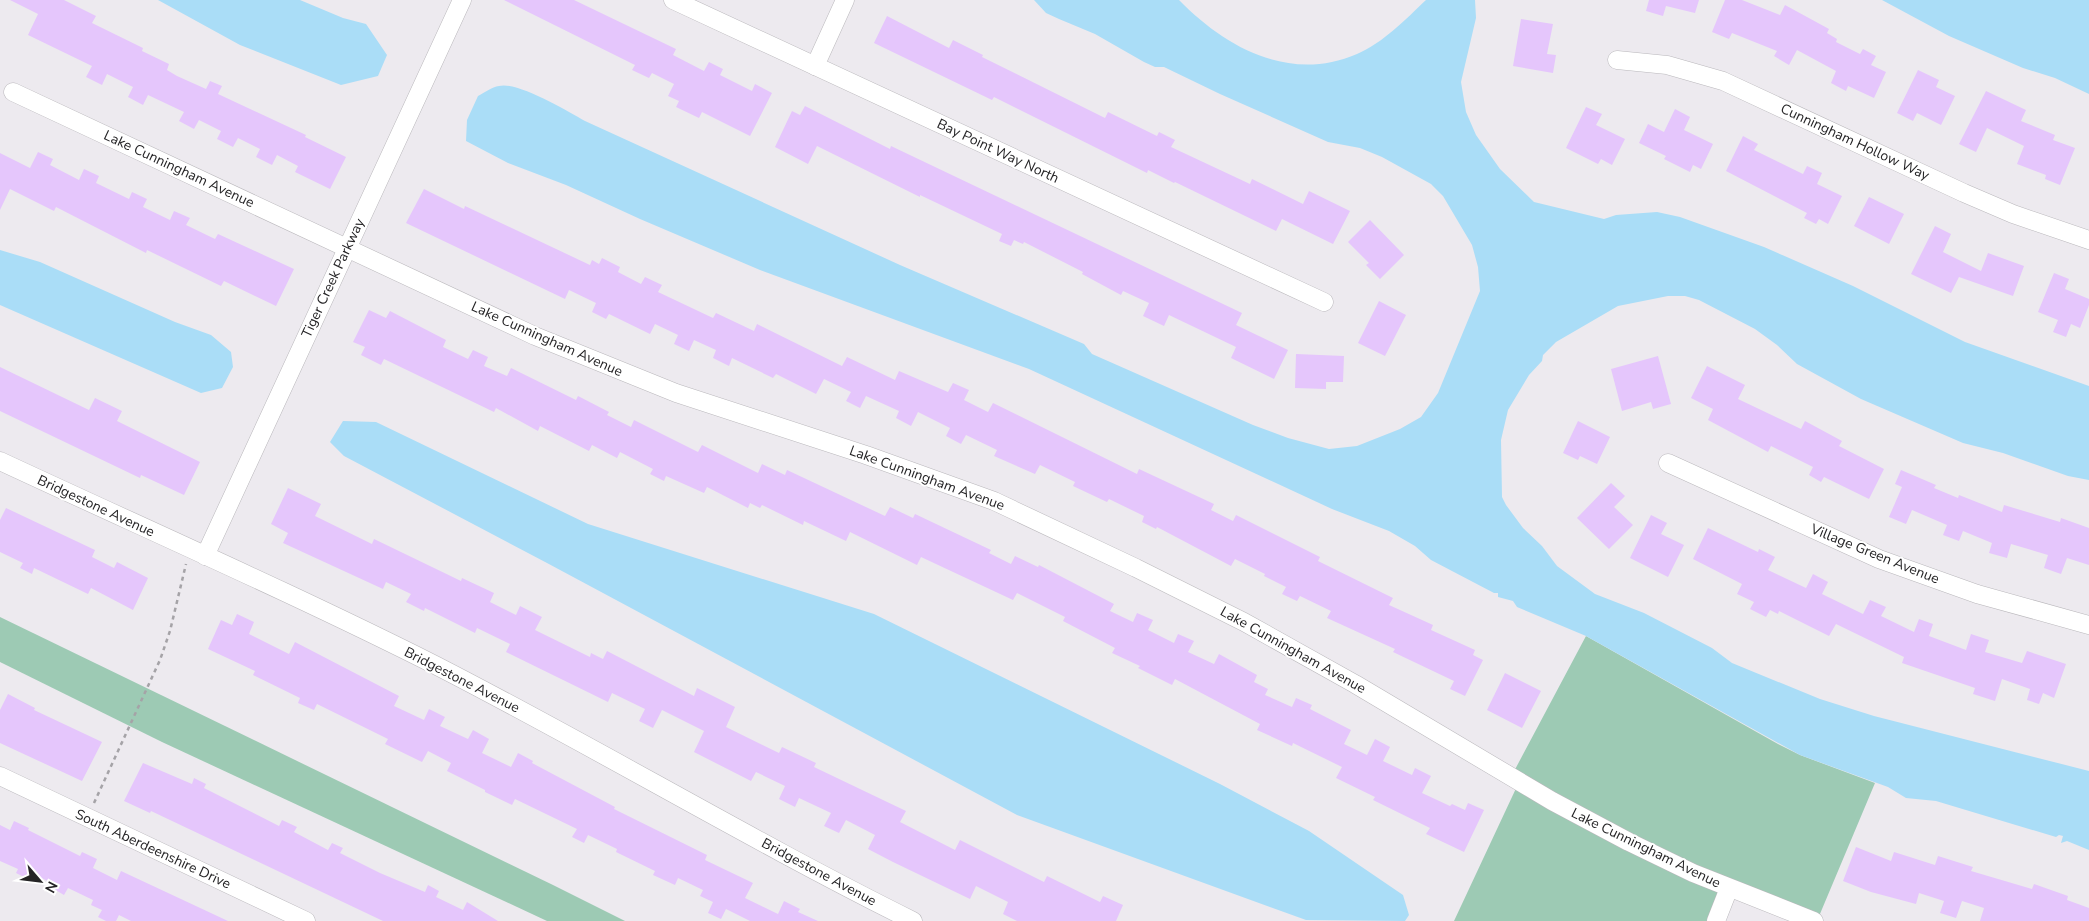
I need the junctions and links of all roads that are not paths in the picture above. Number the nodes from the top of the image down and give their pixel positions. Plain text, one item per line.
1 (462, 0) edge
2 (673, 0) edge
3 (845, 0) edge
4 (1617, 60) dead end
5 (815, 66) junction
6 (13, 92) dead end
7 (2089, 240) edge
8 (347, 248) junction
9 (1324, 302) dead end
10 (0, 461) edge
11 (1668, 463) dead end
12 (205, 556) junction
13 (2089, 625) edge
14 (0, 776) edge
15 (1729, 888) junction
16 (306, 921) edge
17 (913, 921) edge
18 (1716, 921) edge
19 (1814, 921) edge

1 - 8 street, Tiger Creek Parkway
2 - 5 street, Bay Point Way North
3 - 5 street
4 - 7 street, Cunningham Hollow Way
5 - 9 street, Bay Point Way North
6 - 8 street, Lake Cunningham Avenue
8 - 12 street, Tiger Creek Parkway
8 - 15 street, Lake Cunningham Avenue
10 - 12 street, Bridgestone Avenue
11 - 13 street, Village Green Avenue
12 - 17 street, Bridgestone Avenue
14 - 16 street, South Aberdeenshire Drive
15 - 18 street
15 - 19 street, Lake Cunningham Avenue

